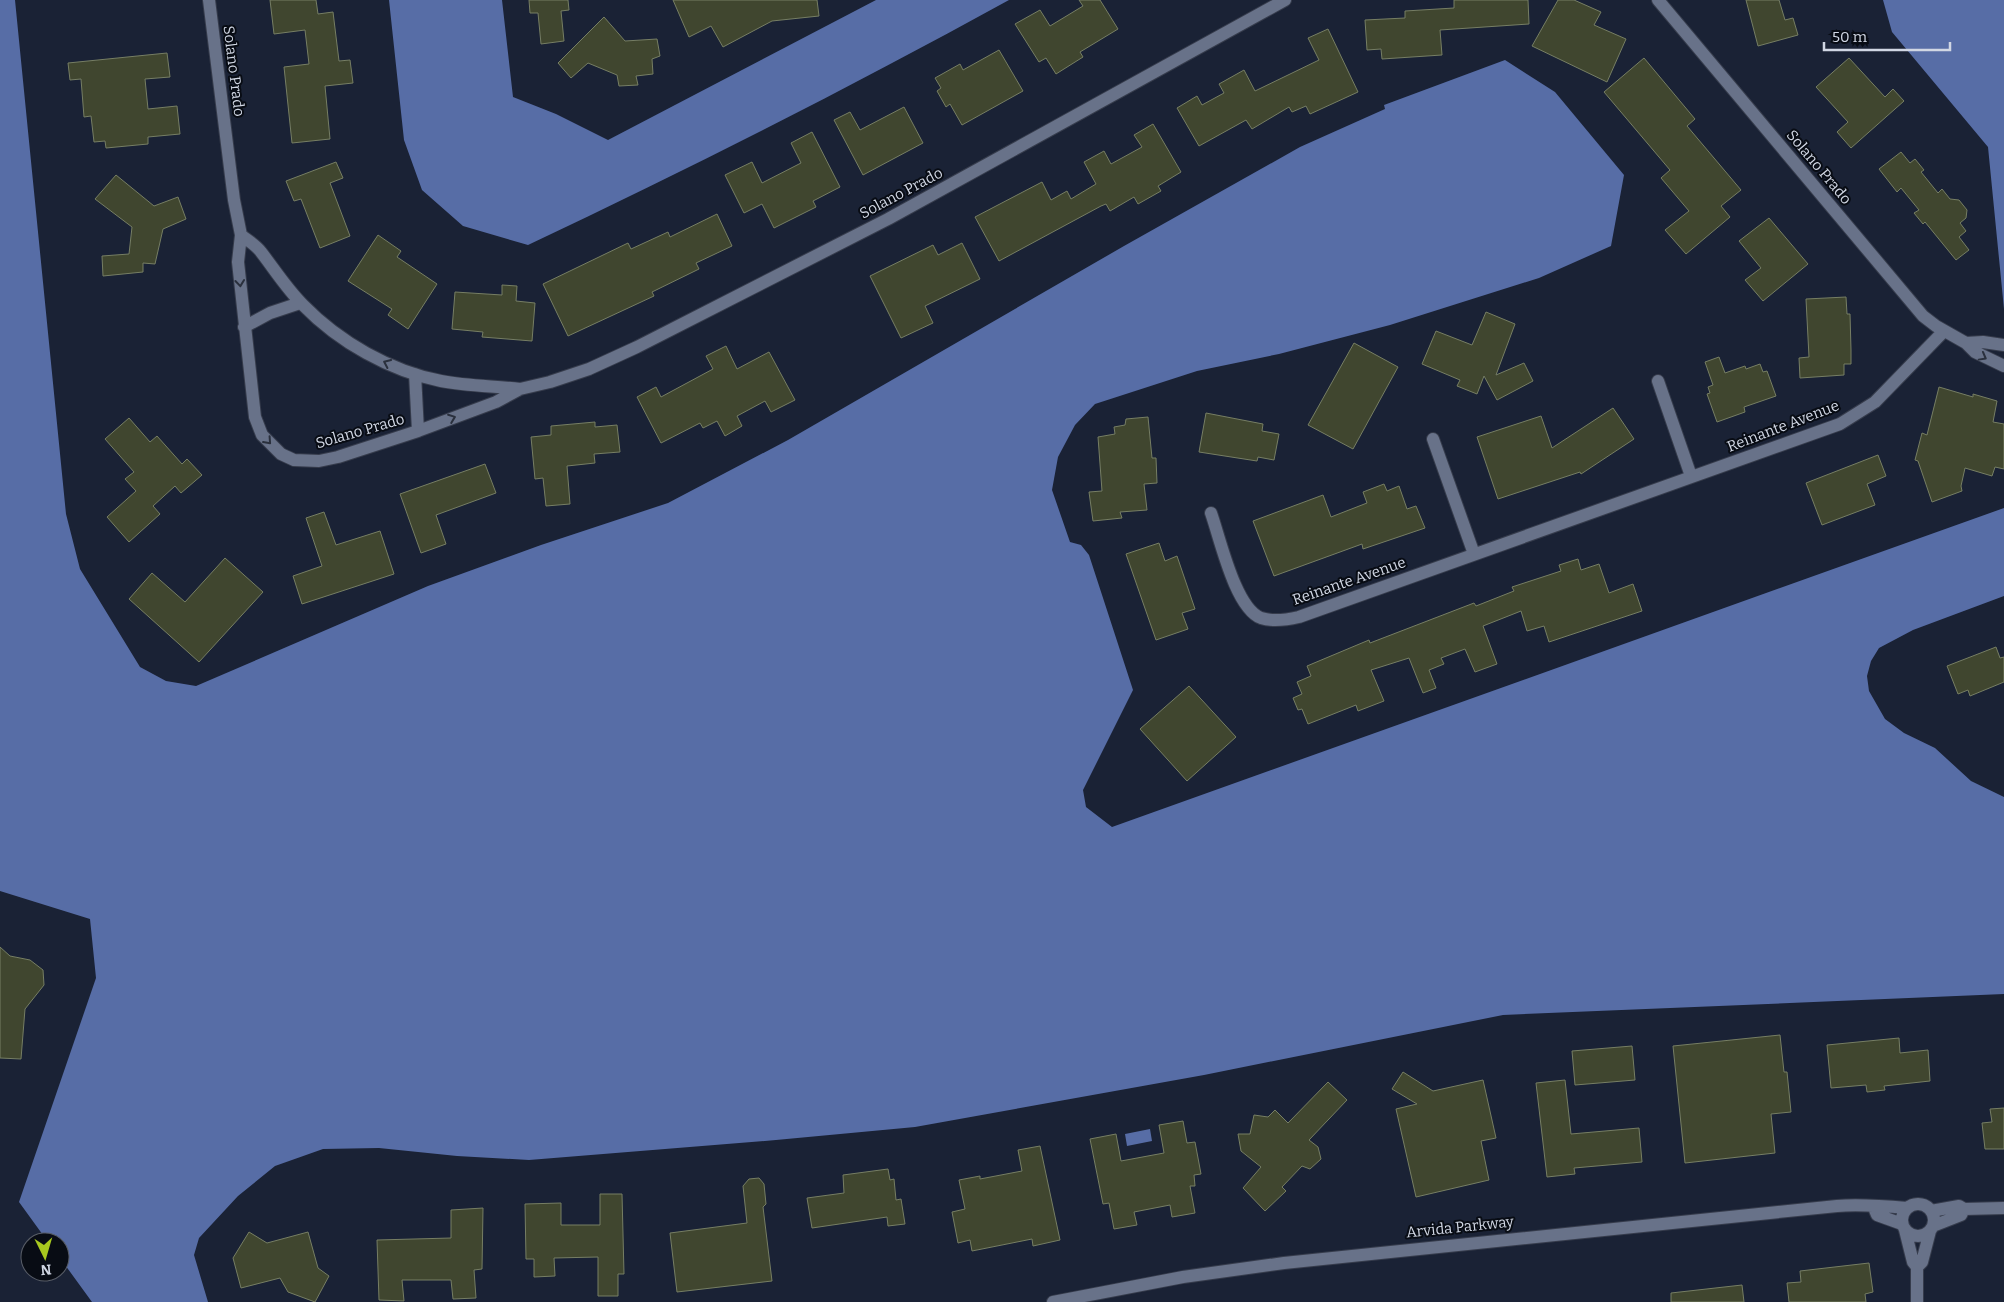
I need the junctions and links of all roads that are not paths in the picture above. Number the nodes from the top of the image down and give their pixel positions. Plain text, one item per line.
1 (209, 0) edge
2 (1285, 0) edge
3 (1658, 0) edge
4 (240, 235) junction
5 (300, 303) junction
6 (244, 327) junction
7 (1944, 331) junction
8 (1966, 342) junction
9 (2004, 345) edge
10 (2004, 366) edge
11 (415, 374) junction
12 (1658, 381) dead end
13 (520, 389) junction
14 (418, 431) junction
15 (1432, 439) dead end
16 (1691, 476) junction
17 (1211, 512) dead end
18 (1474, 554) junction
19 (1874, 1208) junction
20 (1907, 1208) junction
21 (2004, 1208) edge
22 (1964, 1209) junction
23 (1931, 1211) junction
24 (1904, 1227) junction
25 (1931, 1228) junction
26 (1917, 1267) junction
27 (1053, 1302) edge
28 (1917, 1302) edge

1 - 4 street, Solano Prado
2 - 13 street, Solano Prado
3 - 7 street, Solano Prado
4 - 5 street, Solano Prado
4 -> 6 street, Solano Prado
5 - 6 street
11 -> 5 street, Solano Prado
6 -> 14 street, Solano Prado
7 - 8 street, Solano Prado
7 - 16 street, Reinante Avenue
8 - 9 street, Solano Prado
8 -> 10 street, Solano Prado
11 - 13 street, Solano Prado
11 - 14 street
12 - 16 street
14 -> 13 street, Solano Prado
15 - 18 street
16 - 18 street, Reinante Avenue
17 - 18 street, Reinante Avenue
19 - 20 street, Arvida Parkway
19 - 24 street
19 - 27 street, Arvida Parkway
20 - 23 street, Arvida Parkway
20 - 24 street
21 - 22 street, Arvida Parkway
22 - 23 street, Arvida Parkway
22 - 25 street
23 - 25 street
24 - 25 street
24 - 26 street
25 - 26 street
26 - 28 street

